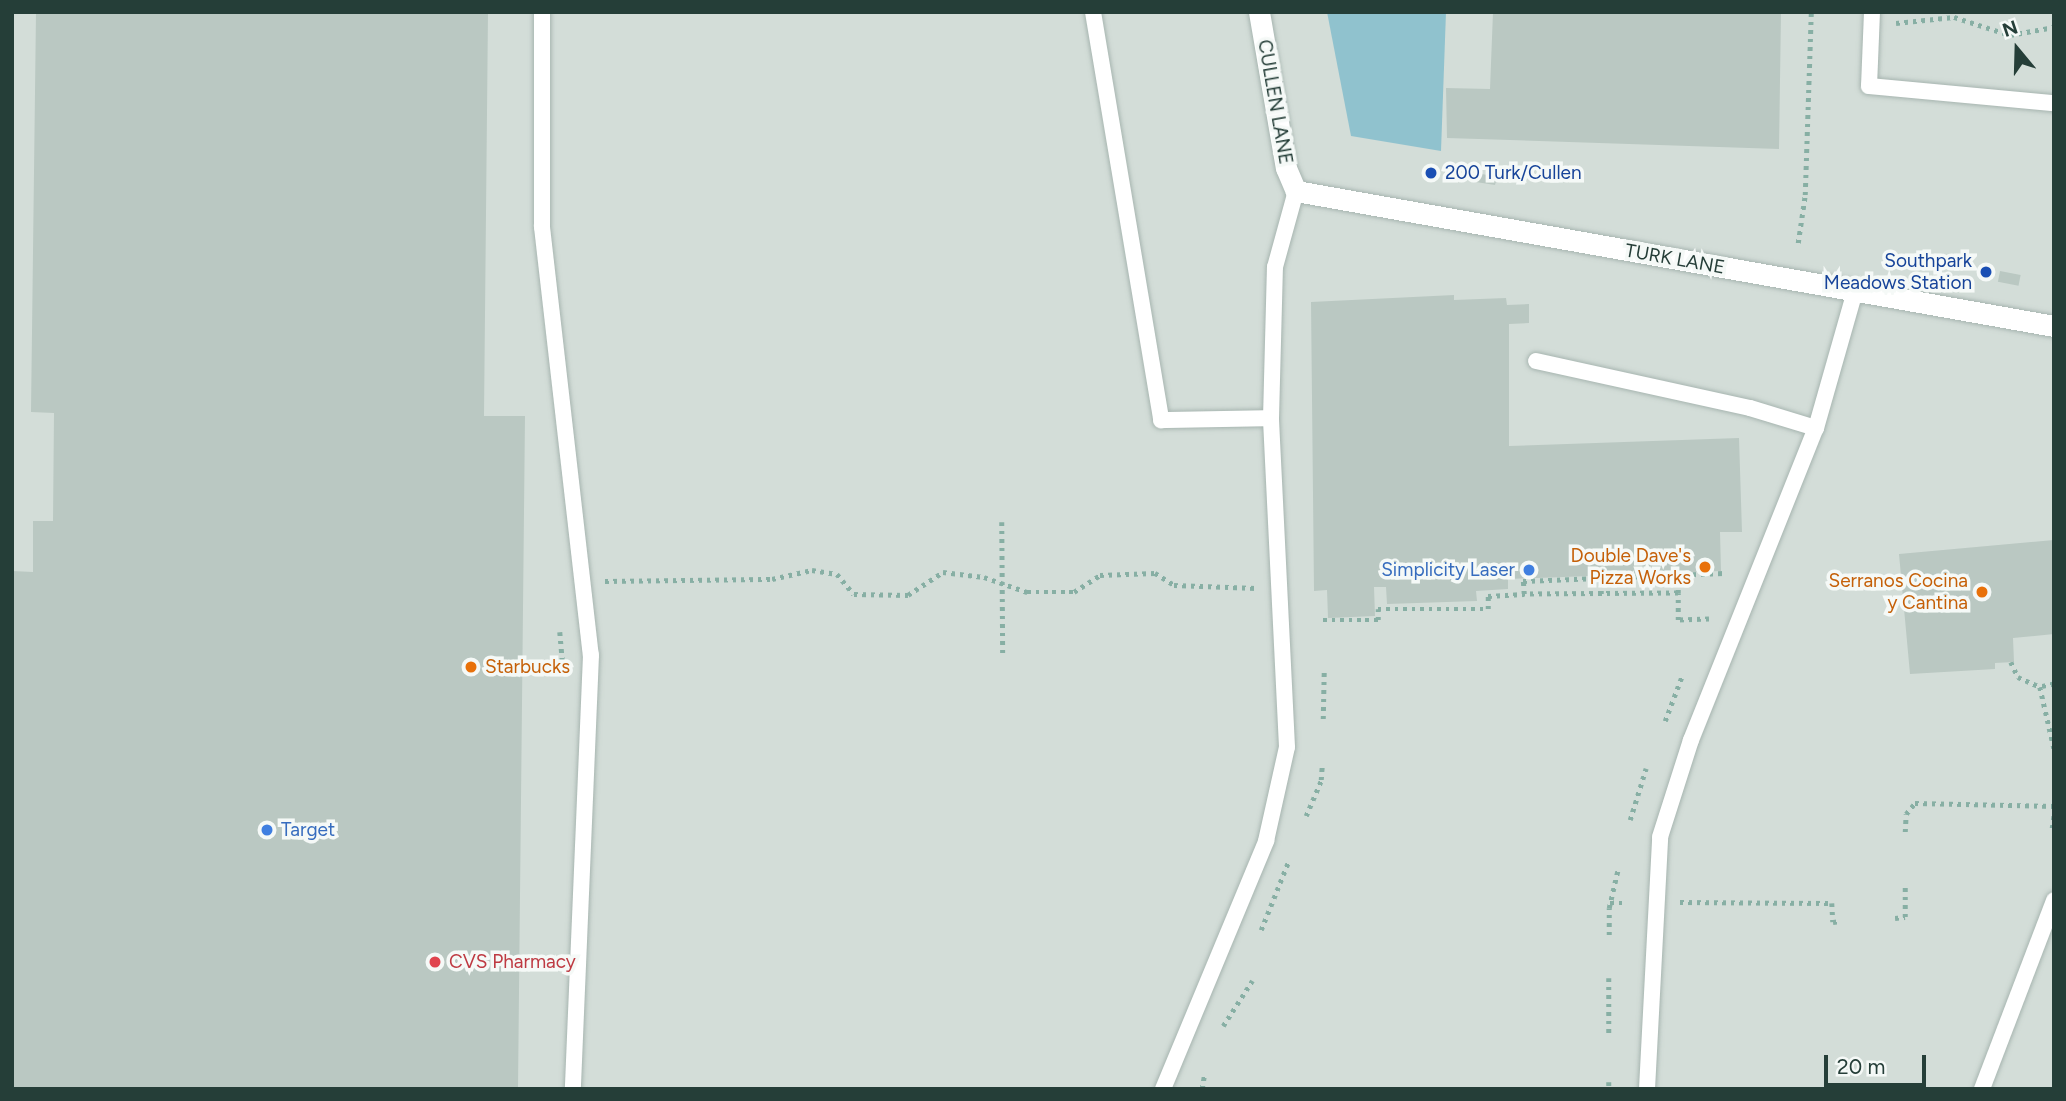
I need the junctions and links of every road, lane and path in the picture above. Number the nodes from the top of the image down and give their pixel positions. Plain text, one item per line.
1 (542, 12) edge
2 (1093, 12) edge
3 (1259, 12) edge
4 (1811, 12) edge
5 (1872, 12) edge
6 (1885, 25) dead end
7 (2054, 27) edge
8 (2054, 103) edge
9 (1296, 191) junction
10 (1798, 243) dead end
11 (1855, 291) junction
12 (2054, 326) edge
13 (1536, 362) dead end
14 (1271, 418) junction
15 (1816, 428) junction
16 (1002, 522) dead end
17 (1724, 573) dead end
18 (1678, 575) junction
19 (1601, 578) junction
20 (583, 581) junction
21 (1003, 584) junction
22 (1281, 587) junction
23 (1678, 593) junction
24 (1524, 594) junction
25 (1601, 594) junction
26 (1709, 619) dead end
27 (1323, 620) dead end
28 (559, 621) dead end
29 (1003, 653) dead end
30 (2011, 662) dead end
31 (1324, 671) dead end
32 (563, 673) dead end
33 (1682, 676) dead end
34 (2054, 684) edge
35 (2040, 687) junction
36 (1323, 719) dead end
37 (1665, 722) dead end
38 (2054, 748) edge
39 (1322, 764) dead end
40 (1646, 768) dead end
41 (2054, 806) edge
42 (2054, 813) edge
43 (1306, 816) dead end
44 (1630, 820) dead end
45 (2052, 828) edge
46 (1905, 832) dead end
47 (1289, 860) dead end
48 (1618, 869) dead end
49 (1905, 887) dead end
50 (2054, 900) edge
51 (1610, 902) junction
52 (1675, 902) dead end
53 (1625, 903) dead end
54 (1895, 918) dead end
55 (1840, 921) dead end
56 (1261, 930) dead end
57 (1609, 935) dead end
58 (1609, 978) dead end
59 (1252, 981) dead end
60 (1223, 1026) dead end
61 (1609, 1033) dead end
62 (1204, 1076) dead end
63 (573, 1089) edge
64 (1163, 1089) edge
65 (1202, 1089) edge
66 (1647, 1089) edge
67 (1982, 1089) edge

1 - 20 lane
2 - 14 lane
3 - 9 street, CULLEN LANE
4 - 10 path
5 - 8 lane
6 - 7 path
9 - 11 street, TURK LANE
9 - 14 lane
11 - 12 street, TURK LANE
11 - 15 lane
13 - 15 lane
14 - 22 lane
15 - 66 lane
16 - 21 path
17 - 18 path
18 - 19 path
18 - 23 path
19 - 24 path
19 - 25 path
20 - 21 path
20 - 63 lane
21 - 22 path
21 - 29 path
22 - 64 lane
23 - 25 path
23 - 26 path
24 - 25 path
24 - 27 path
28 - 32 path
30 - 35 path
31 - 36 path
33 - 37 path
34 - 35 path
35 - 38 path
39 - 43 path
40 - 44 path
41 - 46 path
42 - 45 path
47 - 56 path
48 - 51 path
49 - 54 path
50 - 67 lane
51 - 53 path
51 - 57 path
52 - 55 path
58 - 61 path
59 - 60 path
62 - 65 path

